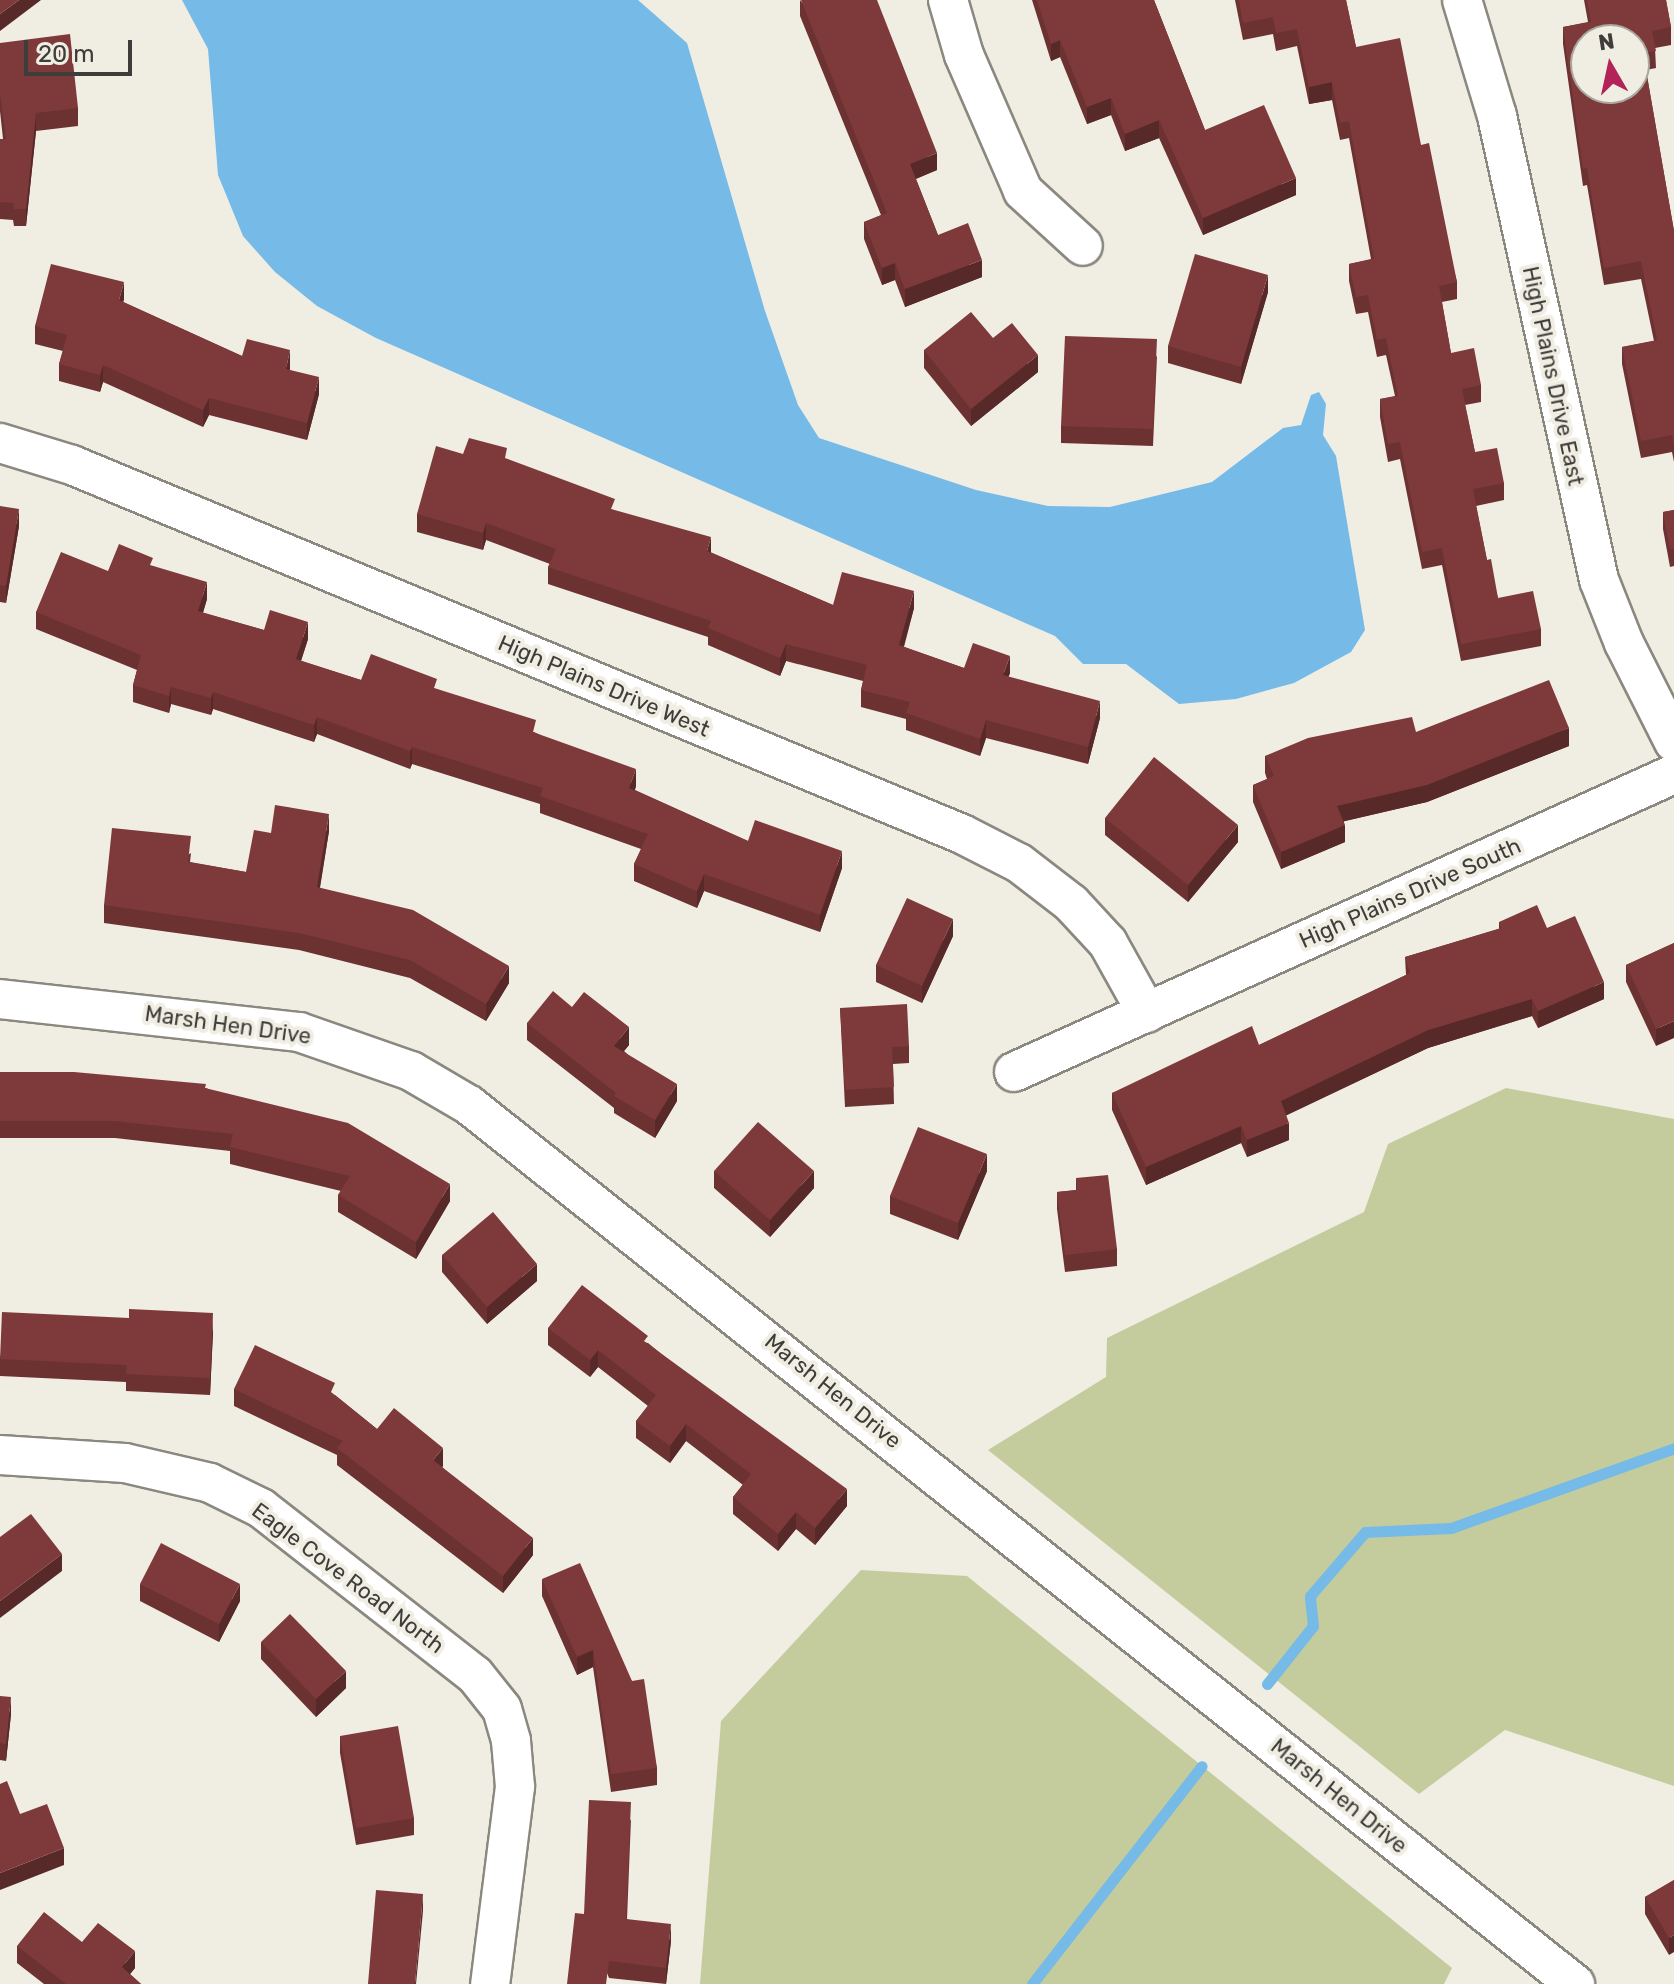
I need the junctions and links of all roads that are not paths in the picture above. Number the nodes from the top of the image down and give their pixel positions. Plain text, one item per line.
1 (948, 0) edge
2 (1462, 0) edge
3 (1083, 246) dead end
4 (0, 443) edge
5 (1674, 742) edge
6 (1674, 774) edge
7 (0, 999) edge
8 (1147, 1013) junction
9 (1014, 1072) dead end
10 (0, 1455) edge
11 (490, 1984) edge
12 (1575, 1984) edge

1 - 3 street
2 - 5 street, High Plains Drive East
4 - 8 street, High Plains Drive West
6 - 8 street, High Plains Drive South
7 - 12 street, Marsh Hen Drive
8 - 9 street, High Plains Drive South
10 - 11 street, Eagle Cove Road North

